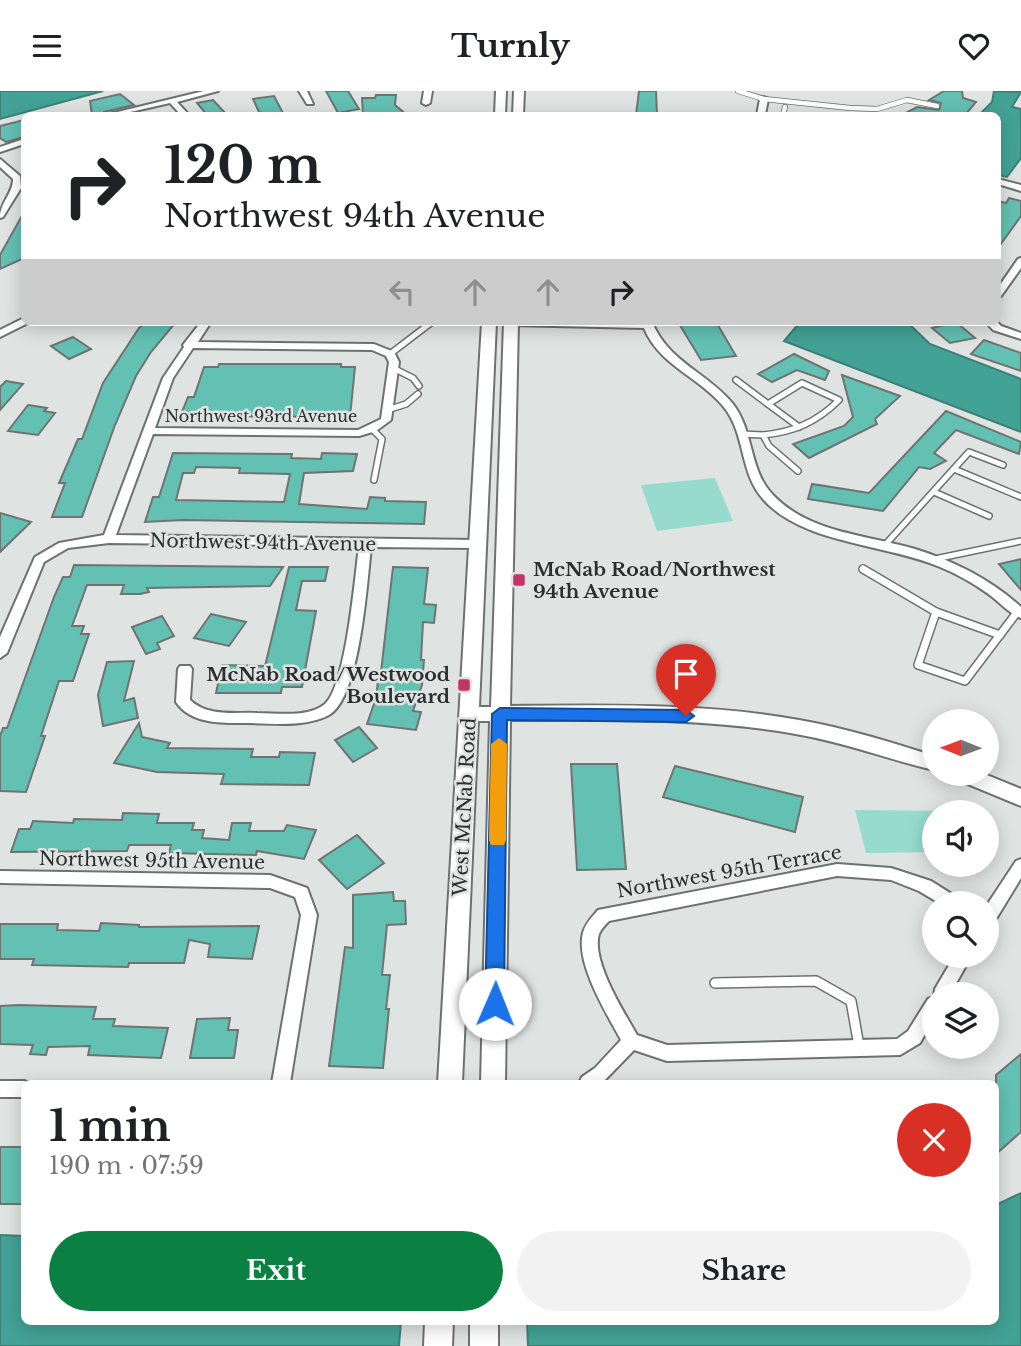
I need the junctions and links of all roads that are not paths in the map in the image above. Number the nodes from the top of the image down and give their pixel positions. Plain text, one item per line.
1 (214, 91) edge
2 (303, 91) edge
3 (428, 91) edge
4 (501, 91) edge
5 (519, 91) edge
6 (738, 91) edge
7 (764, 99) junction
8 (171, 100) junction
9 (310, 103) dead end
10 (426, 103) dead end
11 (937, 106) dead end
12 (785, 107) dead end
13 (121, 112) edge
14 (182, 112) edge
15 (500, 112) edge
16 (518, 112) edge
17 (762, 112) edge
18 (784, 112) edge
19 (21, 142) edge
20 (0, 150) edge
21 (0, 162) edge
22 (1001, 183) edge
23 (1021, 188) edge
24 (0, 215) edge
25 (1021, 261) edge
26 (1001, 290) edge
27 (21, 323) edge
28 (202, 326) edge
29 (427, 326) edge
30 (489, 326) edge
31 (511, 326) edge
32 (648, 326) edge
33 (995, 326) edge
34 (0, 334) edge
35 (1021, 336) edge
36 (188, 345) junction
37 (390, 353) junction
38 (393, 368) junction
39 (736, 380) dead end
40 (419, 386) dead end
41 (418, 394) dead end
42 (768, 404) junction
43 (387, 410) junction
44 (799, 427) junction
45 (372, 429) junction
46 (149, 431) junction
47 (742, 434) junction
48 (763, 435) junction
49 (1003, 465) dead end
50 (954, 469) junction
51 (798, 471) dead end
52 (374, 480) dead end
53 (934, 492) junction
54 (1021, 497) edge
55 (989, 516) dead end
56 (109, 539) junction
57 (1021, 541) edge
58 (365, 544) junction
59 (477, 544) junction
60 (885, 545) junction
61 (935, 559) junction
62 (863, 569) dead end
63 (936, 612) junction
64 (1019, 613) edge
65 (1000, 635) junction
66 (0, 653) edge
67 (185, 669) dead end
68 (469, 714) junction
69 (500, 714) junction
70 (922, 759) edge
71 (992, 786) edge
72 (1021, 798) edge
73 (1021, 865) edge
74 (0, 877) edge
75 (933, 891) edge
76 (999, 900) edge
77 (715, 983) dead end
78 (922, 1024) edge
79 (631, 1041) junction
80 (859, 1046) junction
81 (282, 1080) edge
82 (450, 1080) edge
83 (493, 1080) edge
84 (593, 1080) edge
85 (0, 1089) edge
86 (21, 1089) edge
87 (439, 1325) edge
88 (484, 1325) edge
89 (438, 1346) edge
90 (484, 1346) edge

1 - 8 street
2 - 9 street
3 - 10 street
4 - 15 main road
5 - 16 main road
6 - 7 lane
7 - 11 lane
7 - 17 street
8 - 13 street
8 - 14 street
12 - 18 lane
19 - 20 street
21 - 24 street
22 - 23 street
25 - 26 street
27 - 34 street
28 - 36 street
29 - 37 lane
30 - 59 main road, West McNab Road
31 - 69 main road, West McNab Road
32 - 47 street
33 - 35 street
36 - 37 street
36 - 46 street
37 - 38 street
38 - 40 lane
38 - 43 street
39 - 42 lane
41 - 43 lane
42 - 44 lane
42 - 44 lane
43 - 45 street
44 - 48 lane
45 - 46 street, Northwest 93rd Avenue
45 - 52 lane
46 - 56 street
47 - 48 lane
47 - 60 street
48 - 51 lane
49 - 50 lane
50 - 53 lane
50 - 54 lane
53 - 55 lane
53 - 60 lane
56 - 58 street, Northwest 94th Avenue
56 - 66 street, Northwest 94th Avenue
57 - 61 lane
58 - 59 street, Northwest 94th Avenue
58 - 67 street
59 - 68 main road, West McNab Road
60 - 61 street
61 - 64 street
62 - 63 lane
63 - 65 lane
63 - 65 lane
64 - 65 lane
68 - 69 main road
68 - 82 main road, West McNab Road
69 - 70 main road
69 - 83 main road, West McNab Road
71 - 72 main road
73 - 76 street
74 - 81 street, Northwest 95th Avenue
75 - 79 street, Northwest 95th Terrace
77 - 80 lane
78 - 80 street
79 - 80 street
79 - 84 street
85 - 86 street
87 - 89 main road
88 - 90 main road

